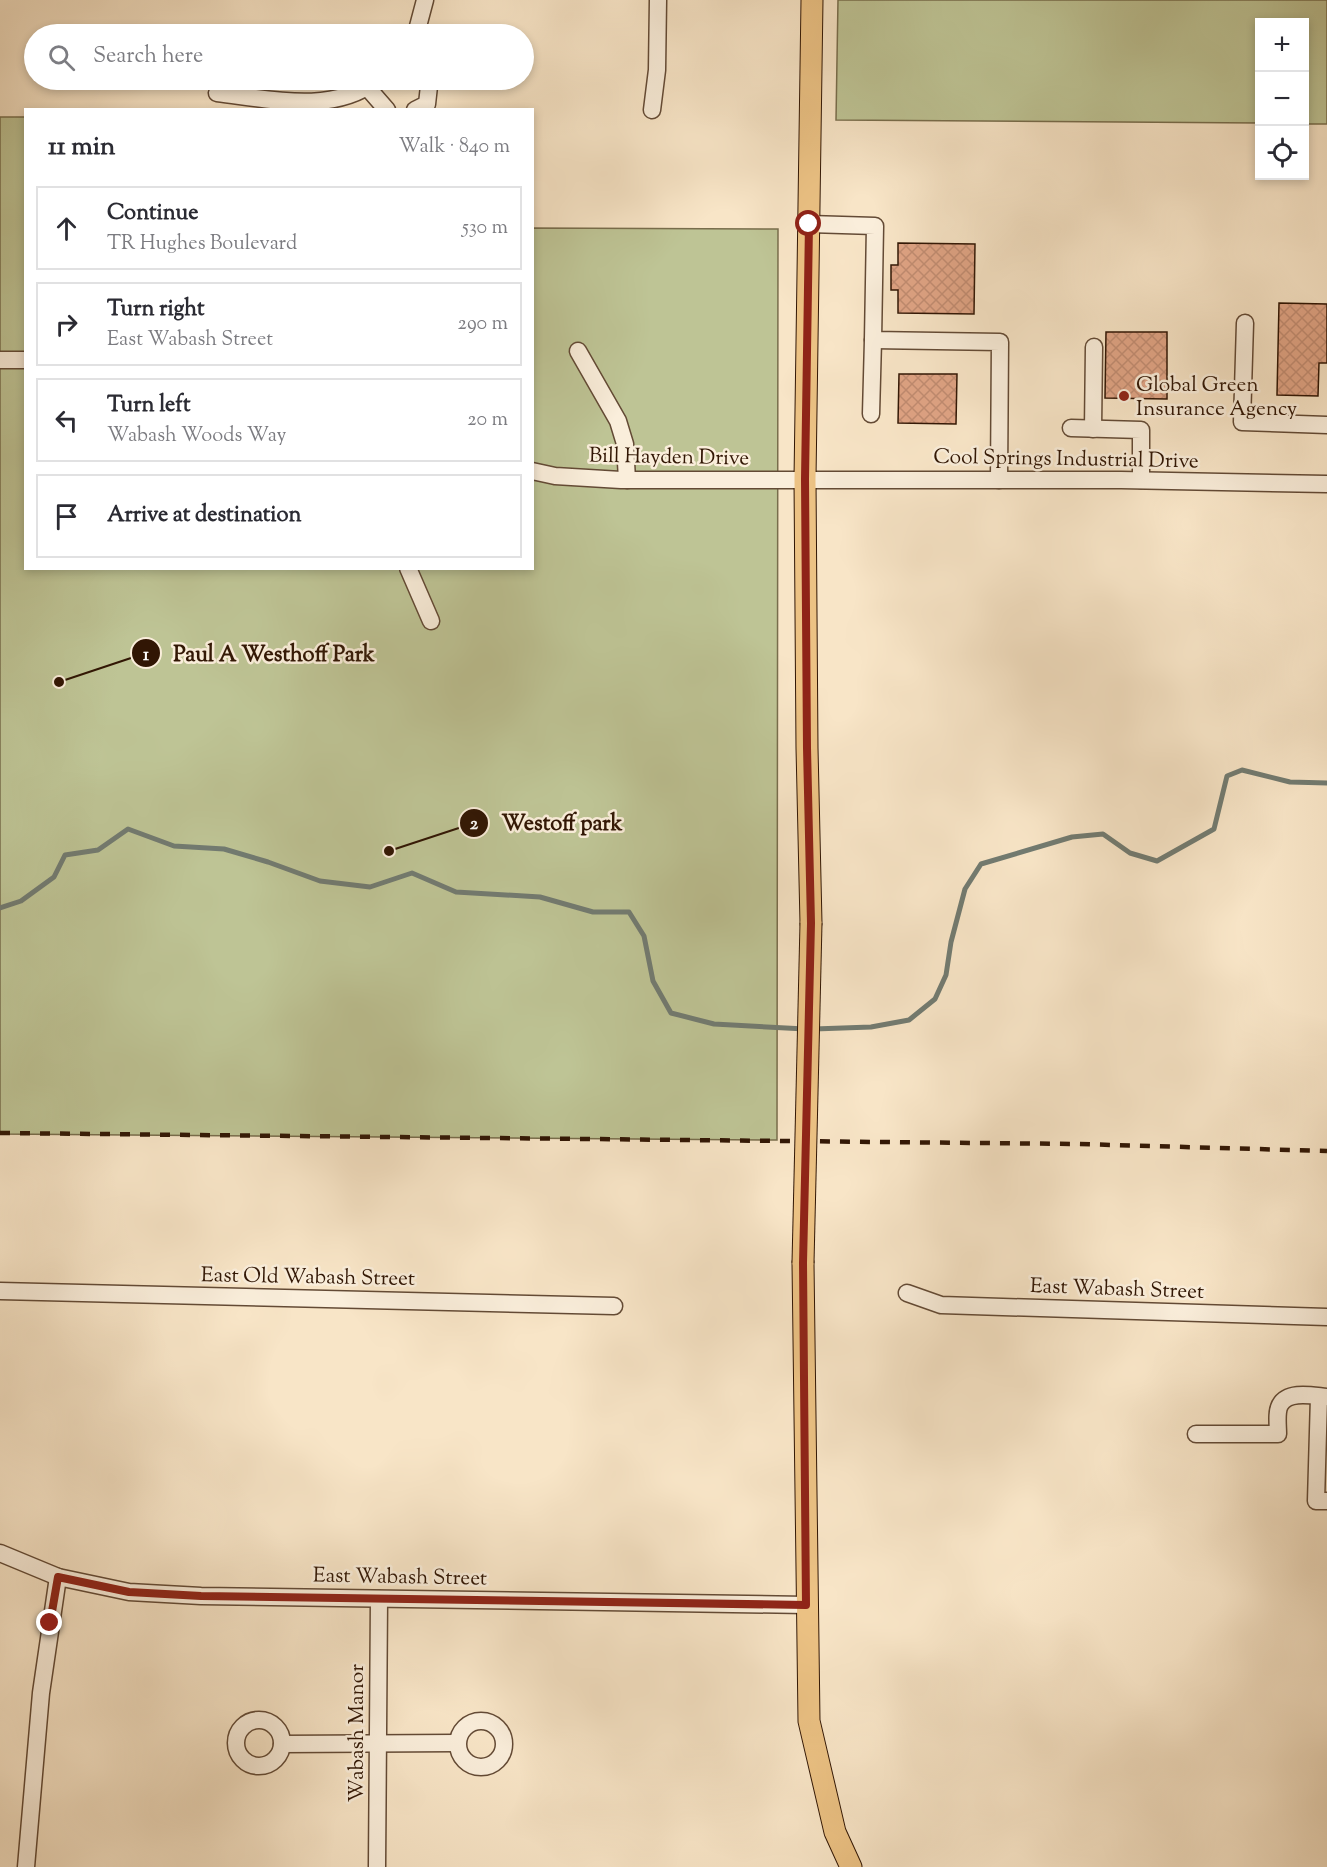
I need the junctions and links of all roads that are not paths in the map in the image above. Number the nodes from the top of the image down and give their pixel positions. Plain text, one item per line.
1 (425, 0) edge
2 (658, 0) edge
3 (812, 0) edge
4 (419, 24) edge
5 (358, 90) edge
6 (376, 90) edge
7 (429, 90) edge
8 (217, 93) dead end
9 (386, 108) edge
10 (419, 108) edge
11 (652, 110) dead end
12 (809, 224) junction
13 (1245, 324) dead end
14 (873, 339) junction
15 (1094, 346) dead end
16 (578, 351) dead end
17 (0, 360) edge
18 (24, 360) edge
19 (871, 414) dead end
20 (1327, 425) edge
21 (1071, 428) dead end
22 (1094, 429) junction
23 (534, 471) edge
24 (805, 479) junction
25 (627, 480) junction
26 (999, 480) junction
27 (1141, 480) junction
28 (1327, 484) edge
29 (409, 570) edge
30 (431, 621) dead end
31 (0, 1291) edge
32 (907, 1293) dead end
33 (614, 1306) dead end
34 (1327, 1317) edge
35 (1323, 1397) edge
36 (1196, 1434) dead end
37 (1327, 1501) edge
38 (0, 1553) edge
39 (58, 1577) junction
40 (379, 1599) junction
41 (806, 1605) junction
42 (457, 1743) dead end
43 (282, 1744) dead end
44 (378, 1745) junction
45 (26, 1867) edge
46 (377, 1867) edge
47 (851, 1867) edge

1 - 4 street
2 - 11 street
3 - 12 main road
5 - 8 street
6 - 9 street
7 - 10 street
12 - 14 street
12 - 24 main road
13 - 20 street
14 - 19 street
14 - 26 street
15 - 22 street
16 - 25 street
17 - 18 street
21 - 22 street
22 - 27 street
23 - 25 street, Bill Hayden Drive
24 - 25 street, Bill Hayden Drive
24 - 26 street, Cool Springs Industrial Drive
24 - 41 main road, bridge
26 - 27 street, Cool Springs Industrial Drive
27 - 28 street, Cool Springs Industrial Drive
29 - 30 street
31 - 33 street, East Old Wabash Street
32 - 34 street, East Wabash Street
35 - 36 street
35 - 37 street
38 - 39 street, East Wabash Street
39 - 40 street, East Wabash Street
39 - 45 street
40 - 41 street, East Wabash Street
40 - 44 street, Wabash Manor
41 - 47 main road
42 - 44 street
43 - 44 street
44 - 46 street, Wabash Manor

